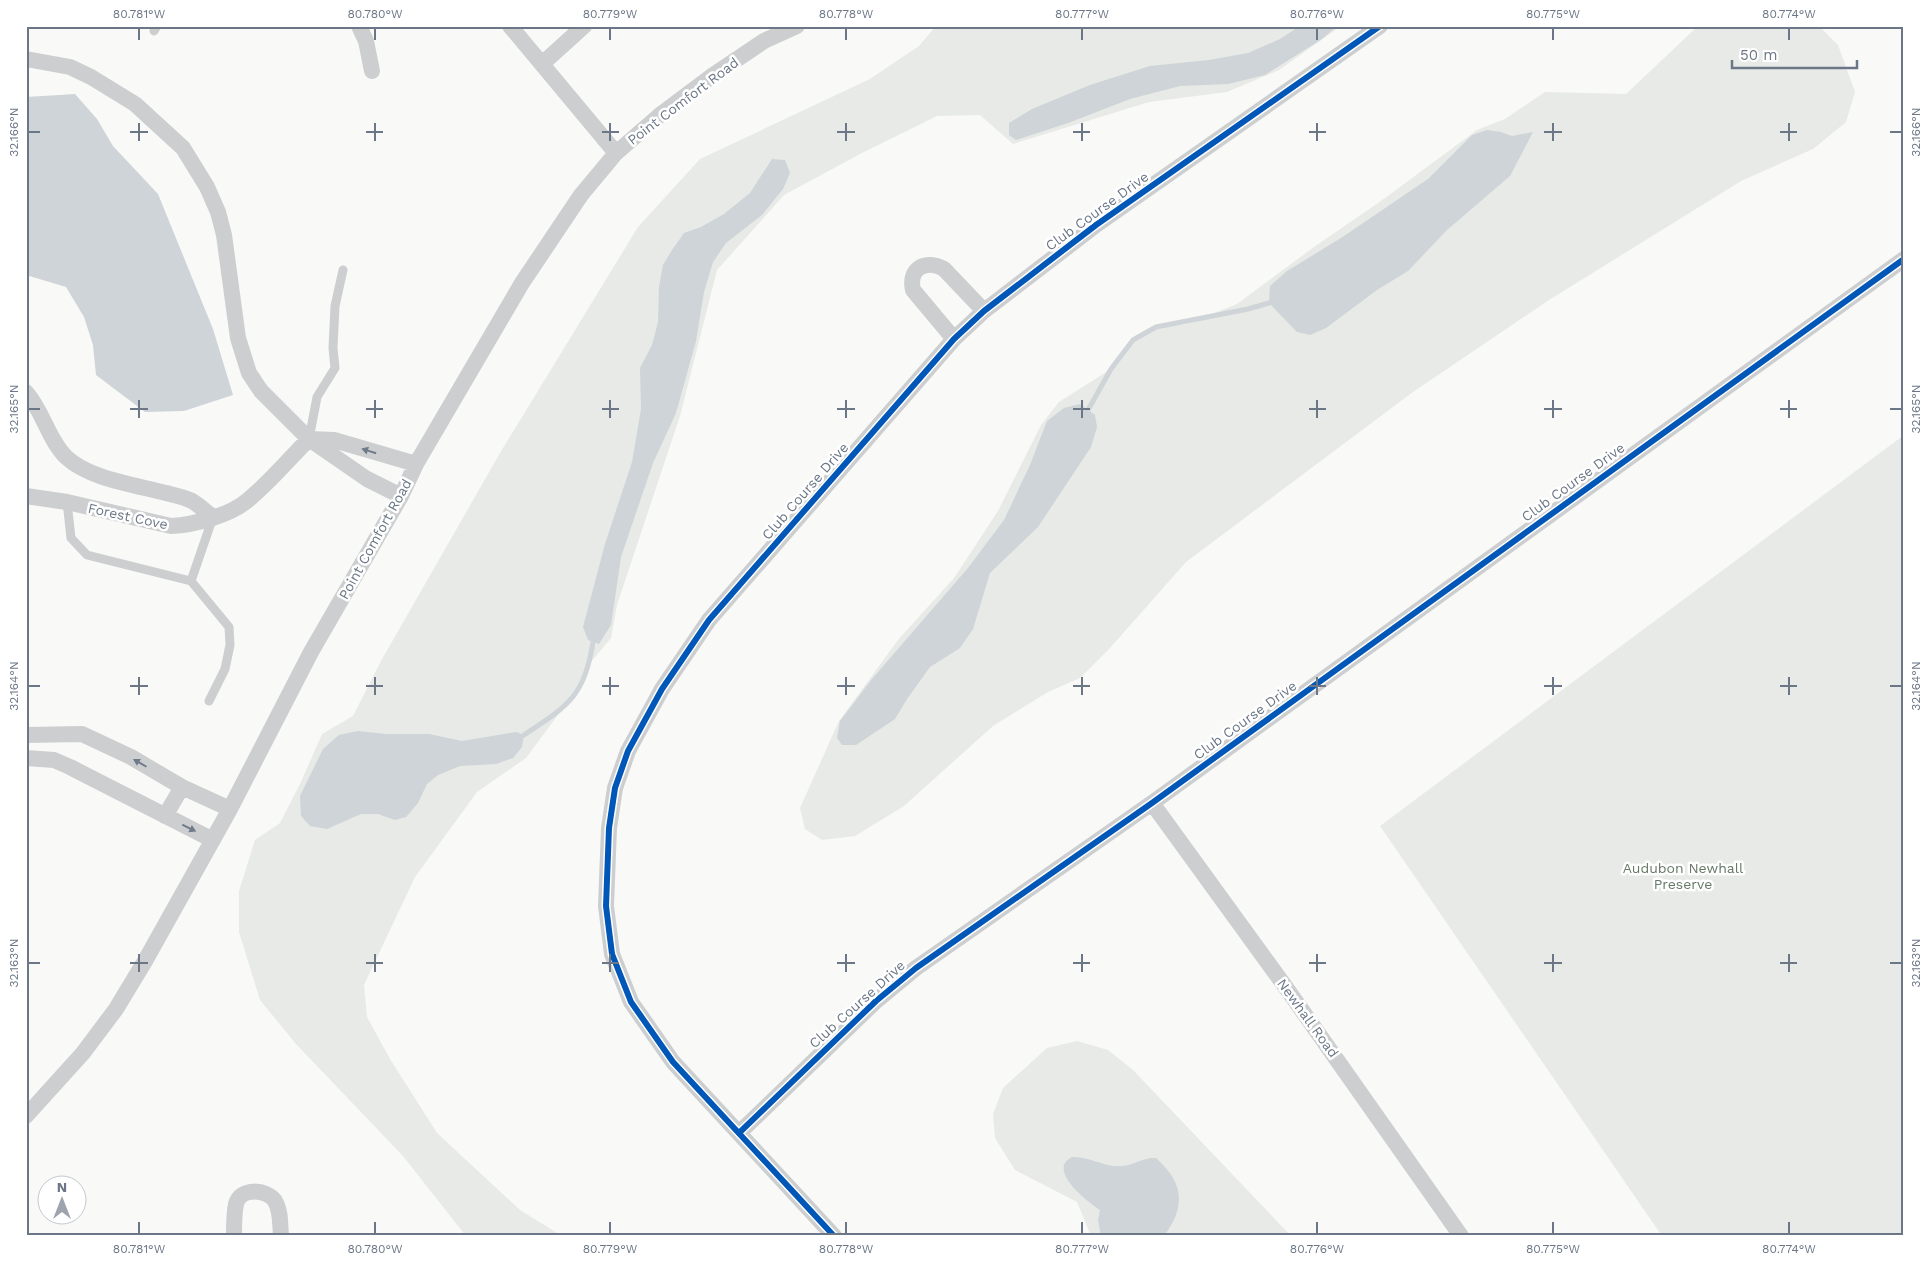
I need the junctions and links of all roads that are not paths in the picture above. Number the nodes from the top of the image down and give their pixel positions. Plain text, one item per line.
1 (359, 26) edge
2 (510, 26) edge
3 (584, 26) edge
4 (797, 26) edge
5 (1380, 26) edge
6 (26, 59) edge
7 (542, 64) junction
8 (372, 71) dead end
9 (616, 153) junction
10 (1904, 259) edge
11 (342, 270) dead end
12 (984, 311) junction
13 (954, 339) junction
14 (26, 392) edge
15 (309, 439) junction
16 (416, 464) junction
17 (26, 496) edge
18 (400, 496) junction
19 (67, 502) junction
20 (213, 517) junction
21 (191, 581) junction
22 (209, 702) dead end
23 (58, 733) junction
24 (26, 734) edge
25 (26, 758) edge
26 (54, 760) junction
27 (182, 787) junction
28 (1152, 803) junction
29 (230, 809) junction
30 (165, 816) junction
31 (213, 840) junction
32 (26, 1116) edge
33 (739, 1133) junction
34 (234, 1236) edge
35 (280, 1236) edge
36 (834, 1236) edge
37 (1461, 1236) edge

1 - 8 street
2 - 7 street
3 - 7 street
4 - 9 street, Point Comfort Road
5 - 12 street, Club Course Drive
6 - 15 street
7 - 9 street
9 - 16 street, Point Comfort Road
10 - 28 street, Club Course Drive
11 - 15 lane
12 - 13 street, Club Course Drive
12 - 13 street
13 - 33 street, Club Course Drive
14 - 20 street
16 -> 15 street
15 - 18 street
15 - 20 street, Forest Cove
16 - 18 street, Point Comfort Road
17 - 19 street, Forest Cove
18 - 29 street, Point Comfort Road
19 - 20 street, Forest Cove
19 - 21 lane, Forest Cove
20 - 21 lane
21 - 22 lane
23 - 24 street
23 - 26 street
27 -> 23 street
25 - 26 street
26 - 30 street
27 - 29 street
27 - 30 street
28 - 33 street, Club Course Drive
28 - 37 street, Newhall Road
29 - 31 street, Point Comfort Road
30 -> 31 street
31 - 32 street, Point Comfort Road
33 - 36 street, Club Course Drive
34 - 35 street

